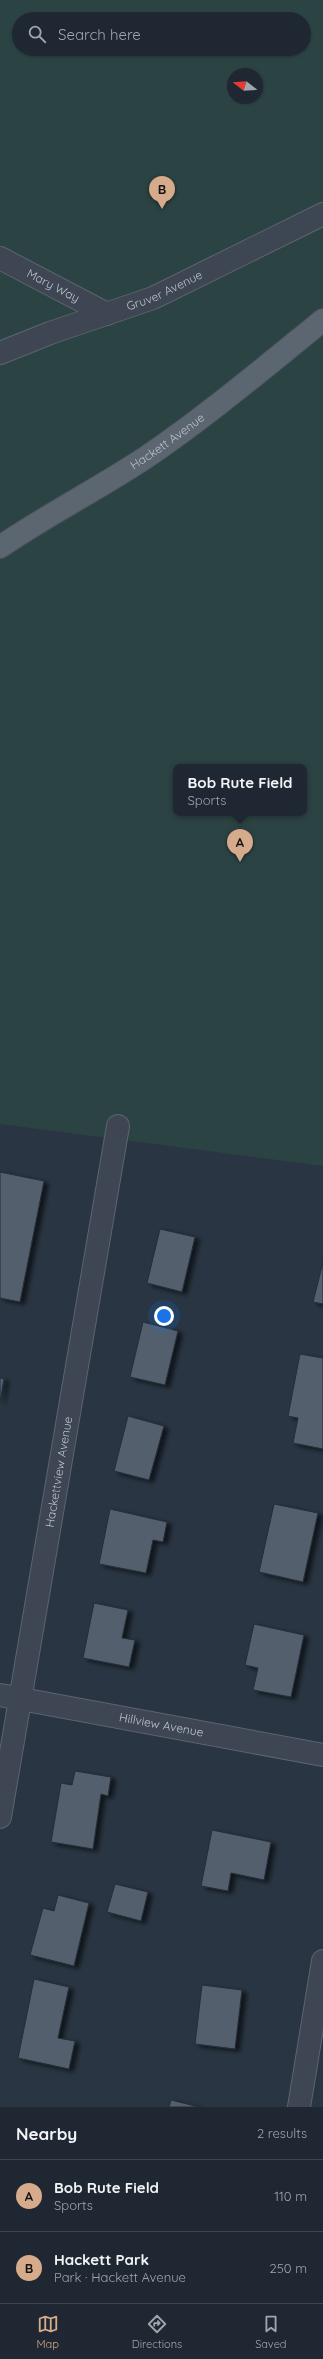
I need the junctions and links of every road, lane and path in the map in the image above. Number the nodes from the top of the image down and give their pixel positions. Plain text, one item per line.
1 (323, 214) edge
2 (0, 258) edge
3 (107, 314) junction
4 (323, 320) edge
5 (0, 353) edge
6 (0, 547) edge
7 (118, 1126) dead end
8 (10, 1696) edge
9 (323, 1755) edge
10 (0, 1817) edge
11 (323, 1961) edge
12 (299, 2107) edge

1 - 3 street, Gruver Avenue
2 - 3 street, Mary Way
3 - 5 street, Gruver Avenue
4 - 6 main road, Hackett Avenue
7 - 8 street, Hackettview Avenue
8 - 9 street, Hillview Avenue
8 - 10 street, Hackettview Avenue
11 - 12 street

